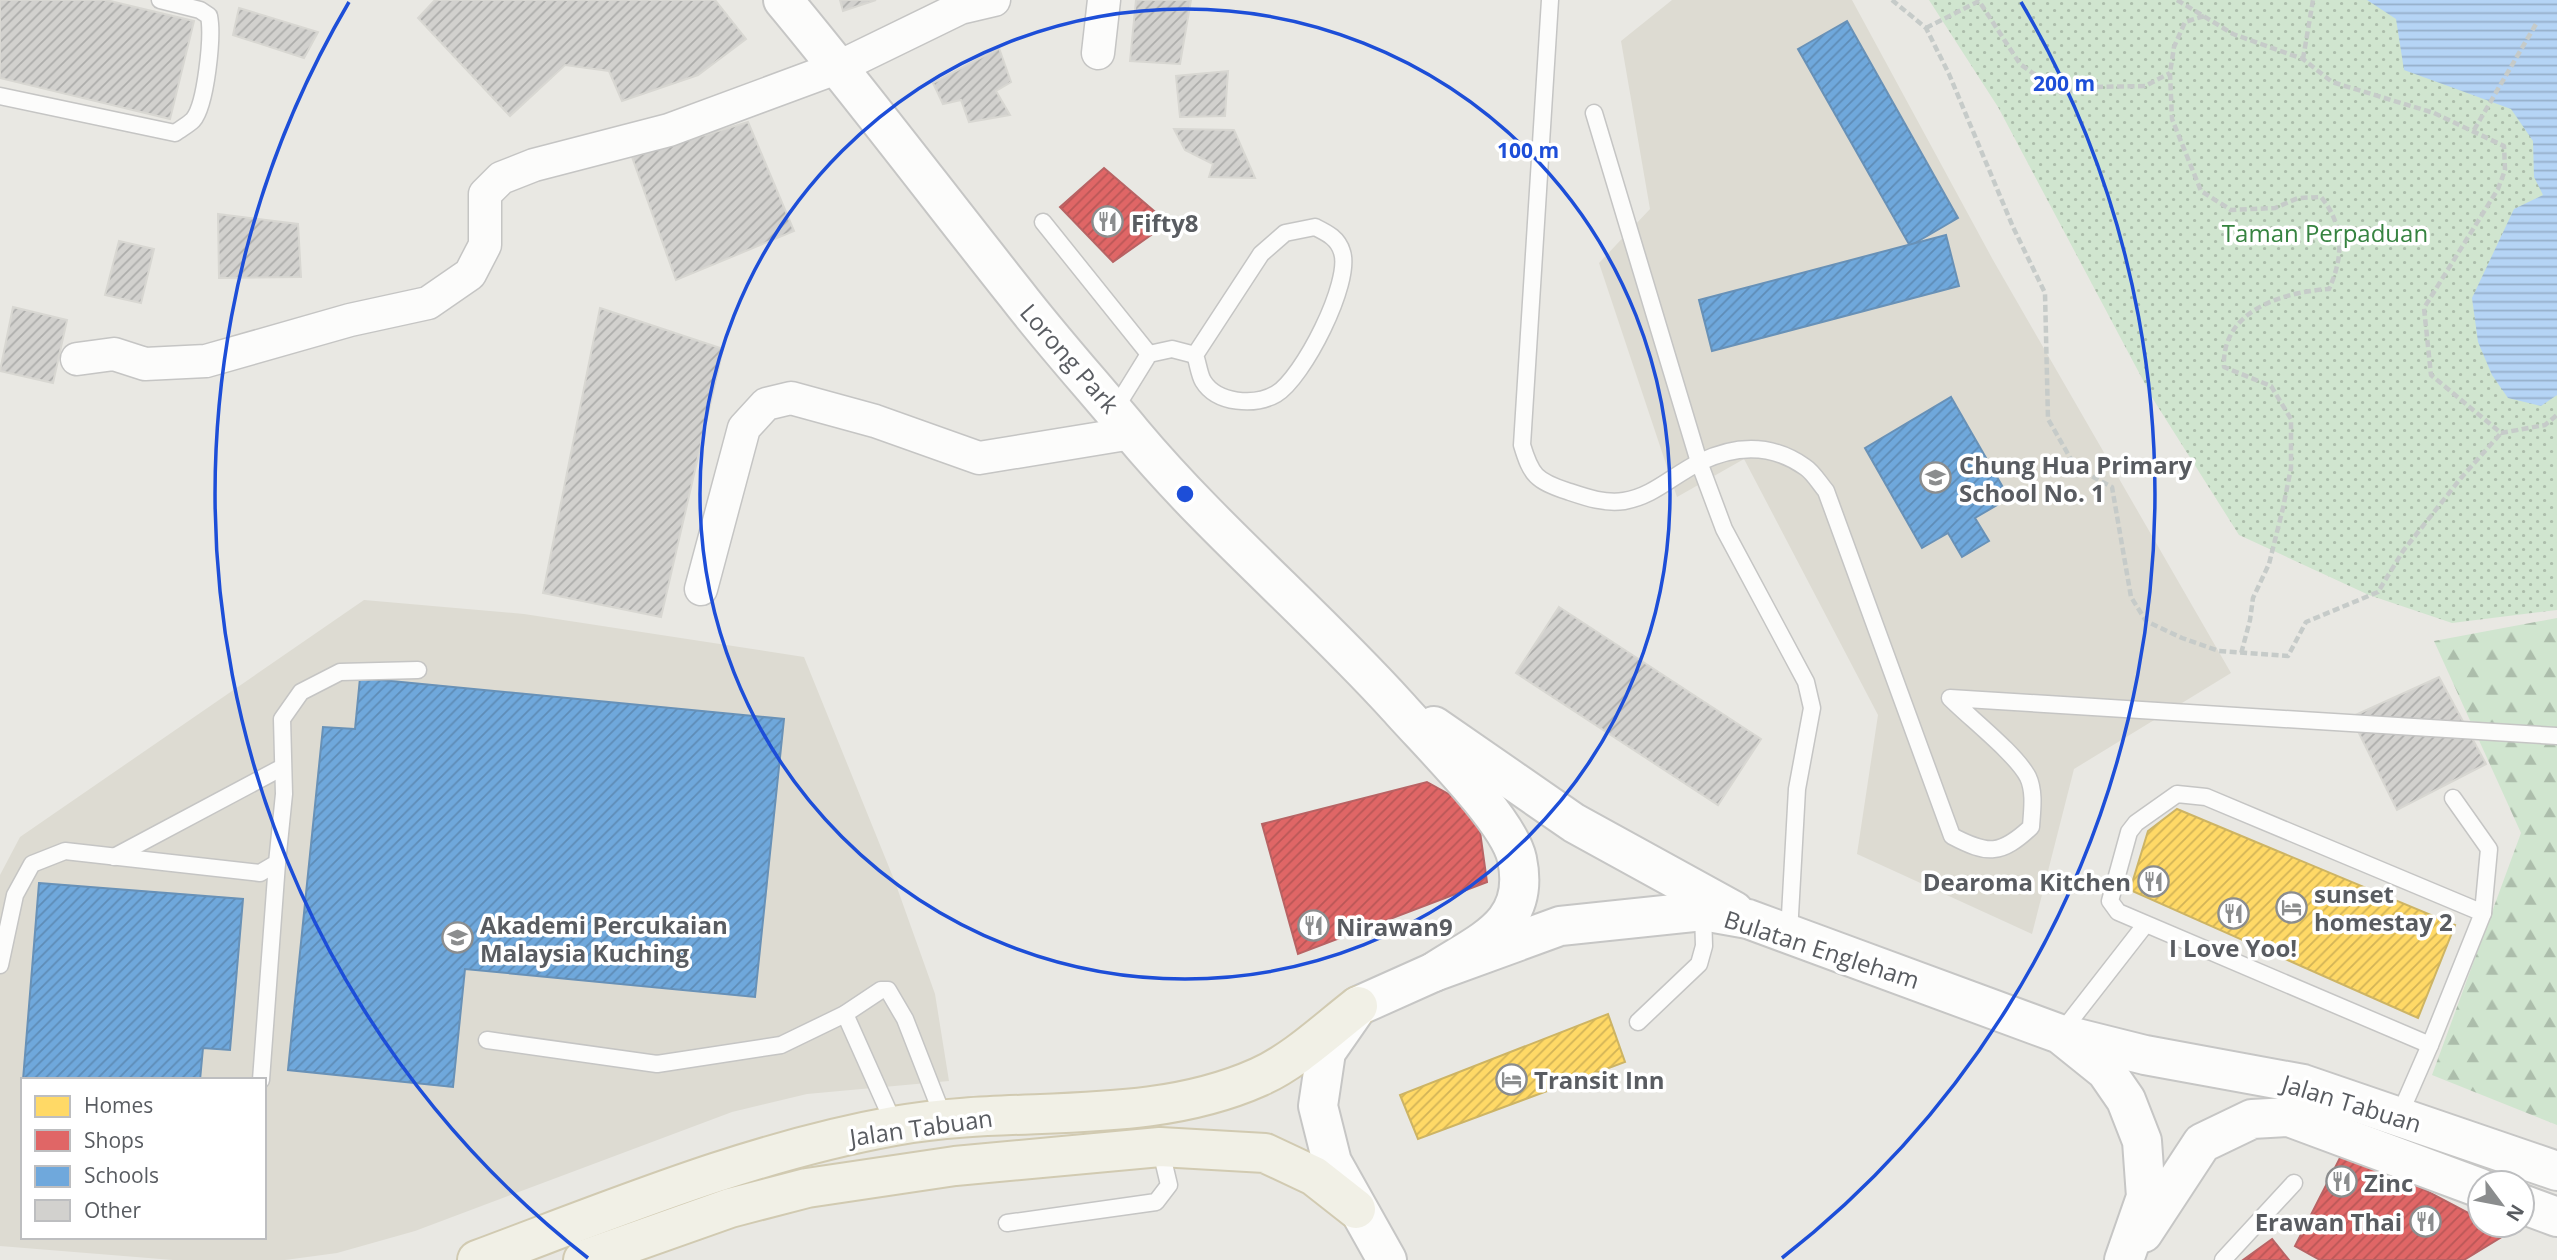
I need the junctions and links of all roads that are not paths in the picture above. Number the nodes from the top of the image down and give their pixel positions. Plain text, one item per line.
1 (160, 0) edge
2 (783, 0) edge
3 (994, 0) edge
4 (1104, 0) edge
5 (1550, 0) edge
6 (1098, 53) dead end
7 (839, 67) junction
8 (0, 96) edge
9 (1594, 113) dead end
10 (1043, 222) dead end
11 (1149, 354) junction
12 (1195, 355) junction
13 (77, 359) dead end
14 (1124, 421) junction
15 (1699, 463) junction
16 (701, 589) dead end
17 (418, 670) dead end
18 (1383, 691) junction
19 (2557, 736) edge
20 (281, 768) junction
21 (2453, 798) dead end
22 (114, 857) junction
23 (277, 863) junction
24 (1703, 911) junction
25 (2483, 913) junction
26 (1748, 919) junction
27 (2146, 925) junction
28 (1789, 933) junction
29 (0, 965) edge
30 (1434, 972) junction
31 (1358, 1006) junction
32 (845, 1014) junction
33 (1638, 1022) dead end
34 (2060, 1034) junction
35 (487, 1040) dead end
36 (2430, 1045) junction
37 (261, 1078) edge
38 (2399, 1116) junction
39 (944, 1119) junction
40 (895, 1126) junction
41 (1160, 1147) junction
42 (2557, 1171) edge
43 (2294, 1183) dead end
44 (2466, 1183) edge
45 (1356, 1209) junction
46 (2536, 1209) edge
47 (2557, 1217) edge
48 (1007, 1223) dead end
49 (477, 1260) edge
50 (583, 1260) edge
51 (1387, 1260) edge
52 (2124, 1260) edge
53 (2223, 1260) edge

1 - 8 lane
2 - 7 main road, Lorong Park
3 - 7 street
4 - 6 street
5 - 15 lane
7 - 13 street
7 - 14 main road, Lorong Park
9 - 15 lane
10 - 11 lane
11 - 12 lane
11 - 14 lane
12 - 12 lane
14 - 16 street
14 - 18 main road, Lorong Park
15 - 19 lane
15 - 28 lane
17 - 20 lane
18 - 26 main road
18 - 30 main road
20 - 22 lane
20 - 23 lane
21 - 25 lane
22 - 23 lane
22 - 29 lane
23 - 37 lane
24 - 26 main road, Bulatan Engleham
24 - 30 main road, Bulatan Engleham
24 - 33 lane
25 - 27 lane
25 - 36 lane
26 - 28 main road, Bulatan Engleham
27 - 34 lane
27 - 36 lane
28 - 34 main road, Bulatan Engleham
30 - 31 main road, Bulatan Engleham
31 - 39 main road, Jalan Tabuan
31 - 45 main road
32 - 35 lane
32 - 39 lane
32 - 40 lane
34 - 38 main road, Jalan Tabuan
34 - 52 main road, Bulatan Engleham
36 - 38 lane
38 - 42 main road, Jalan Tabuan
39 - 40 main road, Jalan Tabuan
40 - 49 main road, Jalan Tabuan
41 - 45 main road, Jalan Tabuan
41 - 48 lane
41 - 50 main road, Jalan Tabuan
43 - 53 lane
44 - 52 main road, Jalan Tabuan
45 - 51 main road
46 - 47 main road

